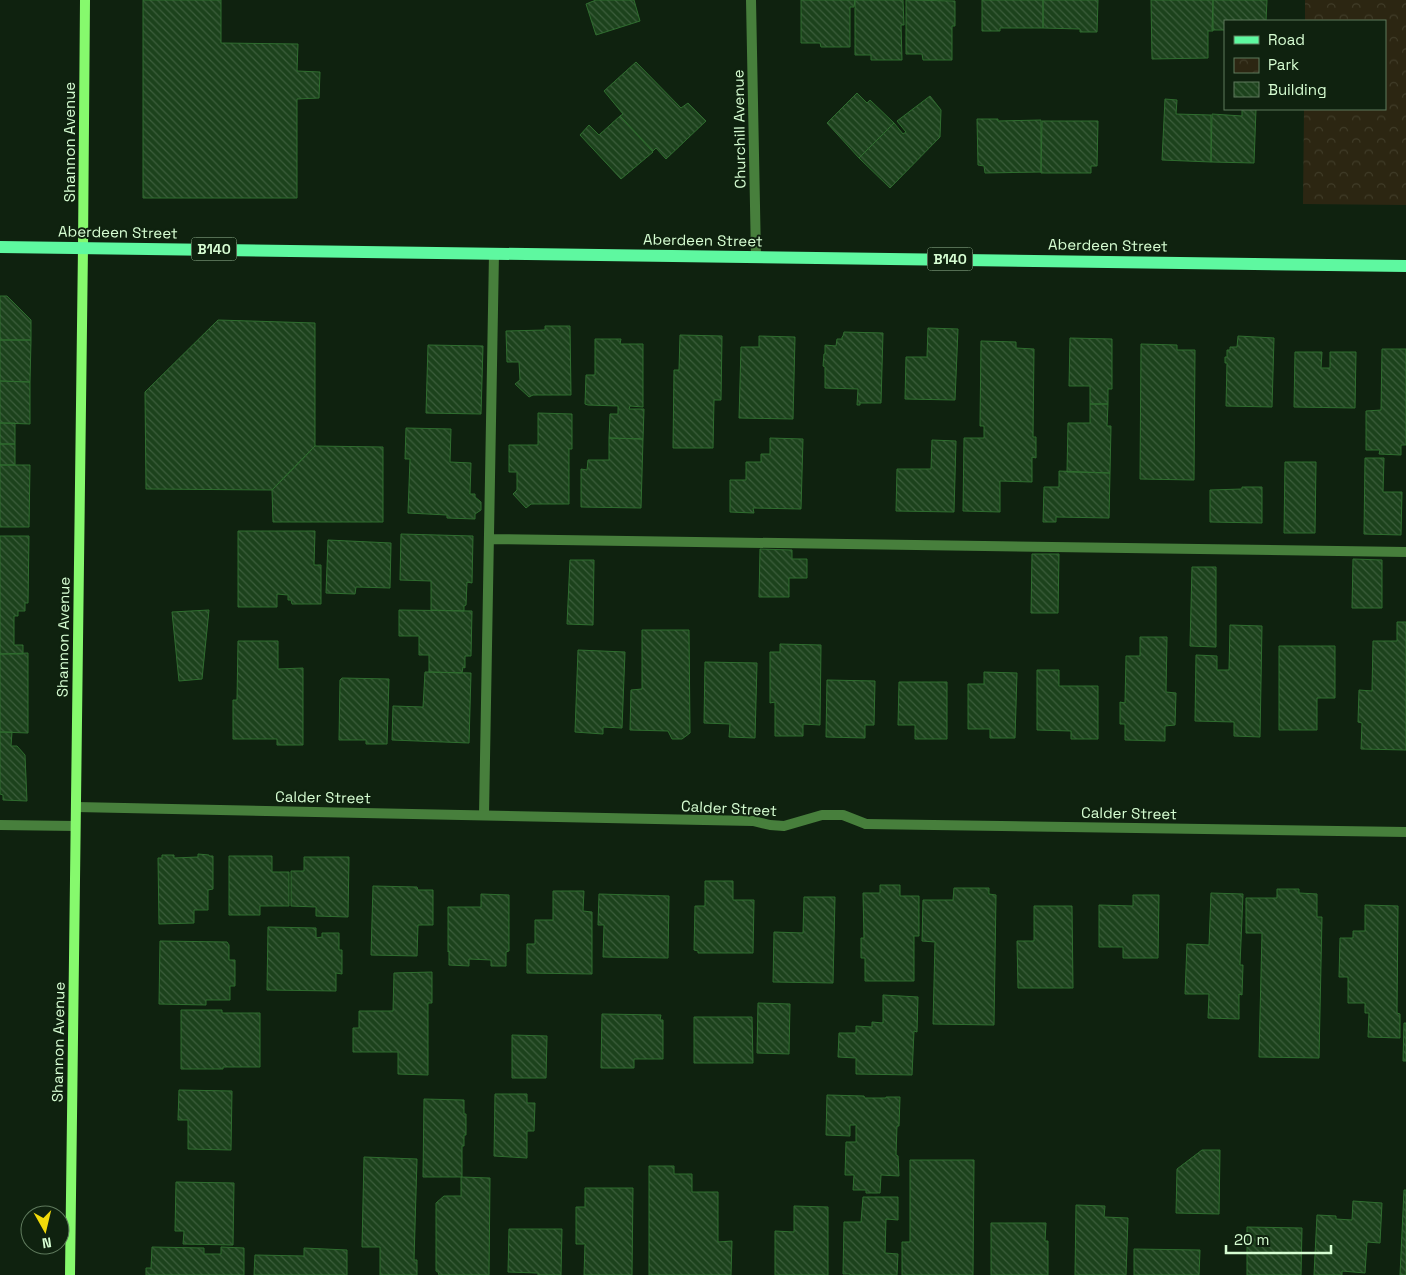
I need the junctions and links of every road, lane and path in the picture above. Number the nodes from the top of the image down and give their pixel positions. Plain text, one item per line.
1 (85, 0) edge
2 (752, 0) edge
3 (0, 247) edge
4 (83, 247) junction
5 (494, 253) junction
6 (756, 257) junction
7 (1406, 266) edge
8 (489, 539) junction
9 (1406, 552) edge
10 (76, 807) junction
11 (484, 815) junction
12 (0, 825) edge
13 (75, 826) junction
14 (1406, 832) edge
15 (70, 1275) edge

1 - 4 main road, Shannon Avenue
2 - 6 street, Churchill Avenue
3 - 4 main road, Aberdeen Street / B140
4 - 5 main road, Aberdeen Street / B140
4 - 10 main road, Shannon Avenue
5 - 6 main road, Aberdeen Street / B140
5 - 8 street
6 - 7 main road, Aberdeen Street / B140
8 - 9 street
8 - 11 street
10 - 11 street, Calder Street
10 - 13 main road, Shannon Avenue
11 - 14 street, Calder Street
12 - 13 street
13 - 15 main road, Shannon Avenue

